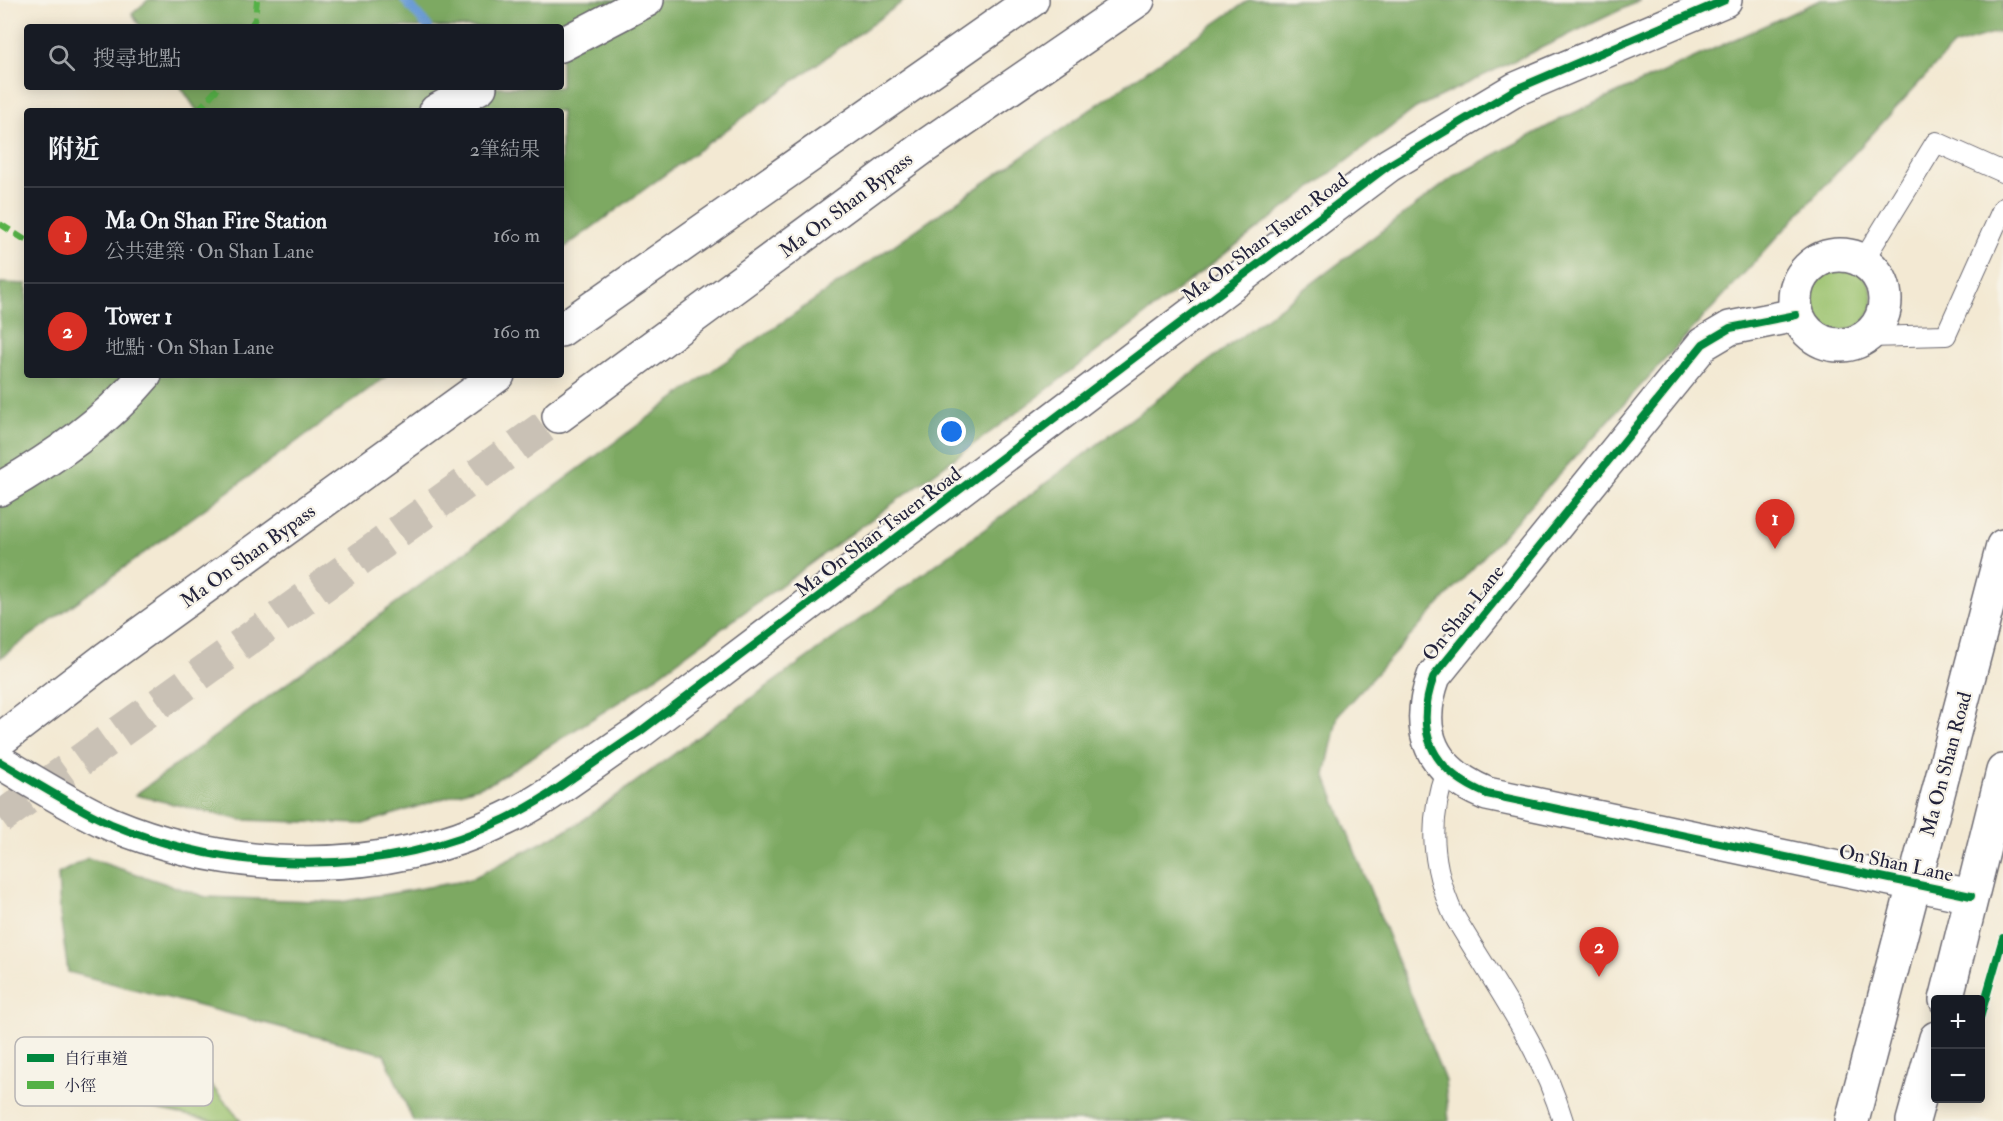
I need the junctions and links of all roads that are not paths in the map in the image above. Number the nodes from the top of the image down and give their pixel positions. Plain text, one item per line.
1 (647, 0) edge
2 (1032, 0) edge
3 (1138, 0) edge
4 (1725, 0) edge
5 (564, 43) edge
6 (474, 90) edge
7 (442, 108) edge
8 (2003, 172) edge
9 (2003, 208) edge
10 (1863, 261) junction
11 (1796, 315) junction
12 (564, 328) edge
13 (1868, 337) junction
14 (142, 378) edge
15 (494, 378) edge
16 (559, 416) tunnel mouth
17 (0, 489) edge
18 (2003, 546) edge
19 (0, 740) edge
20 (0, 762) edge
21 (1446, 770) junction
22 (2003, 771) edge
23 (1914, 884) junction
24 (1971, 896) junction
25 (1947, 995) edge
26 (1932, 1049) edge
27 (1563, 1121) edge
28 (1852, 1121) edge
29 (1912, 1121) edge

1 - 5 street
2 - 12 street
3 - 16 street, Ma On Shan Bypass
4 - 20 street, Ma On Shan Tsuen Road
6 - 7 street
8 - 10 lane
9 - 13 lane
10 - 11 street
10 - 13 street
11 - 13 street
11 - 21 street, On Shan Lane
14 - 17 street
15 - 19 street, Ma On Shan Bypass
18 - 23 street, Ma On Shan Road
21 - 23 street, On Shan Lane
21 - 27 lane
22 - 24 street
23 - 24 street, On Shan Lane
23 - 28 street, Ma On Shan Road
24 - 25 street
26 - 29 street

